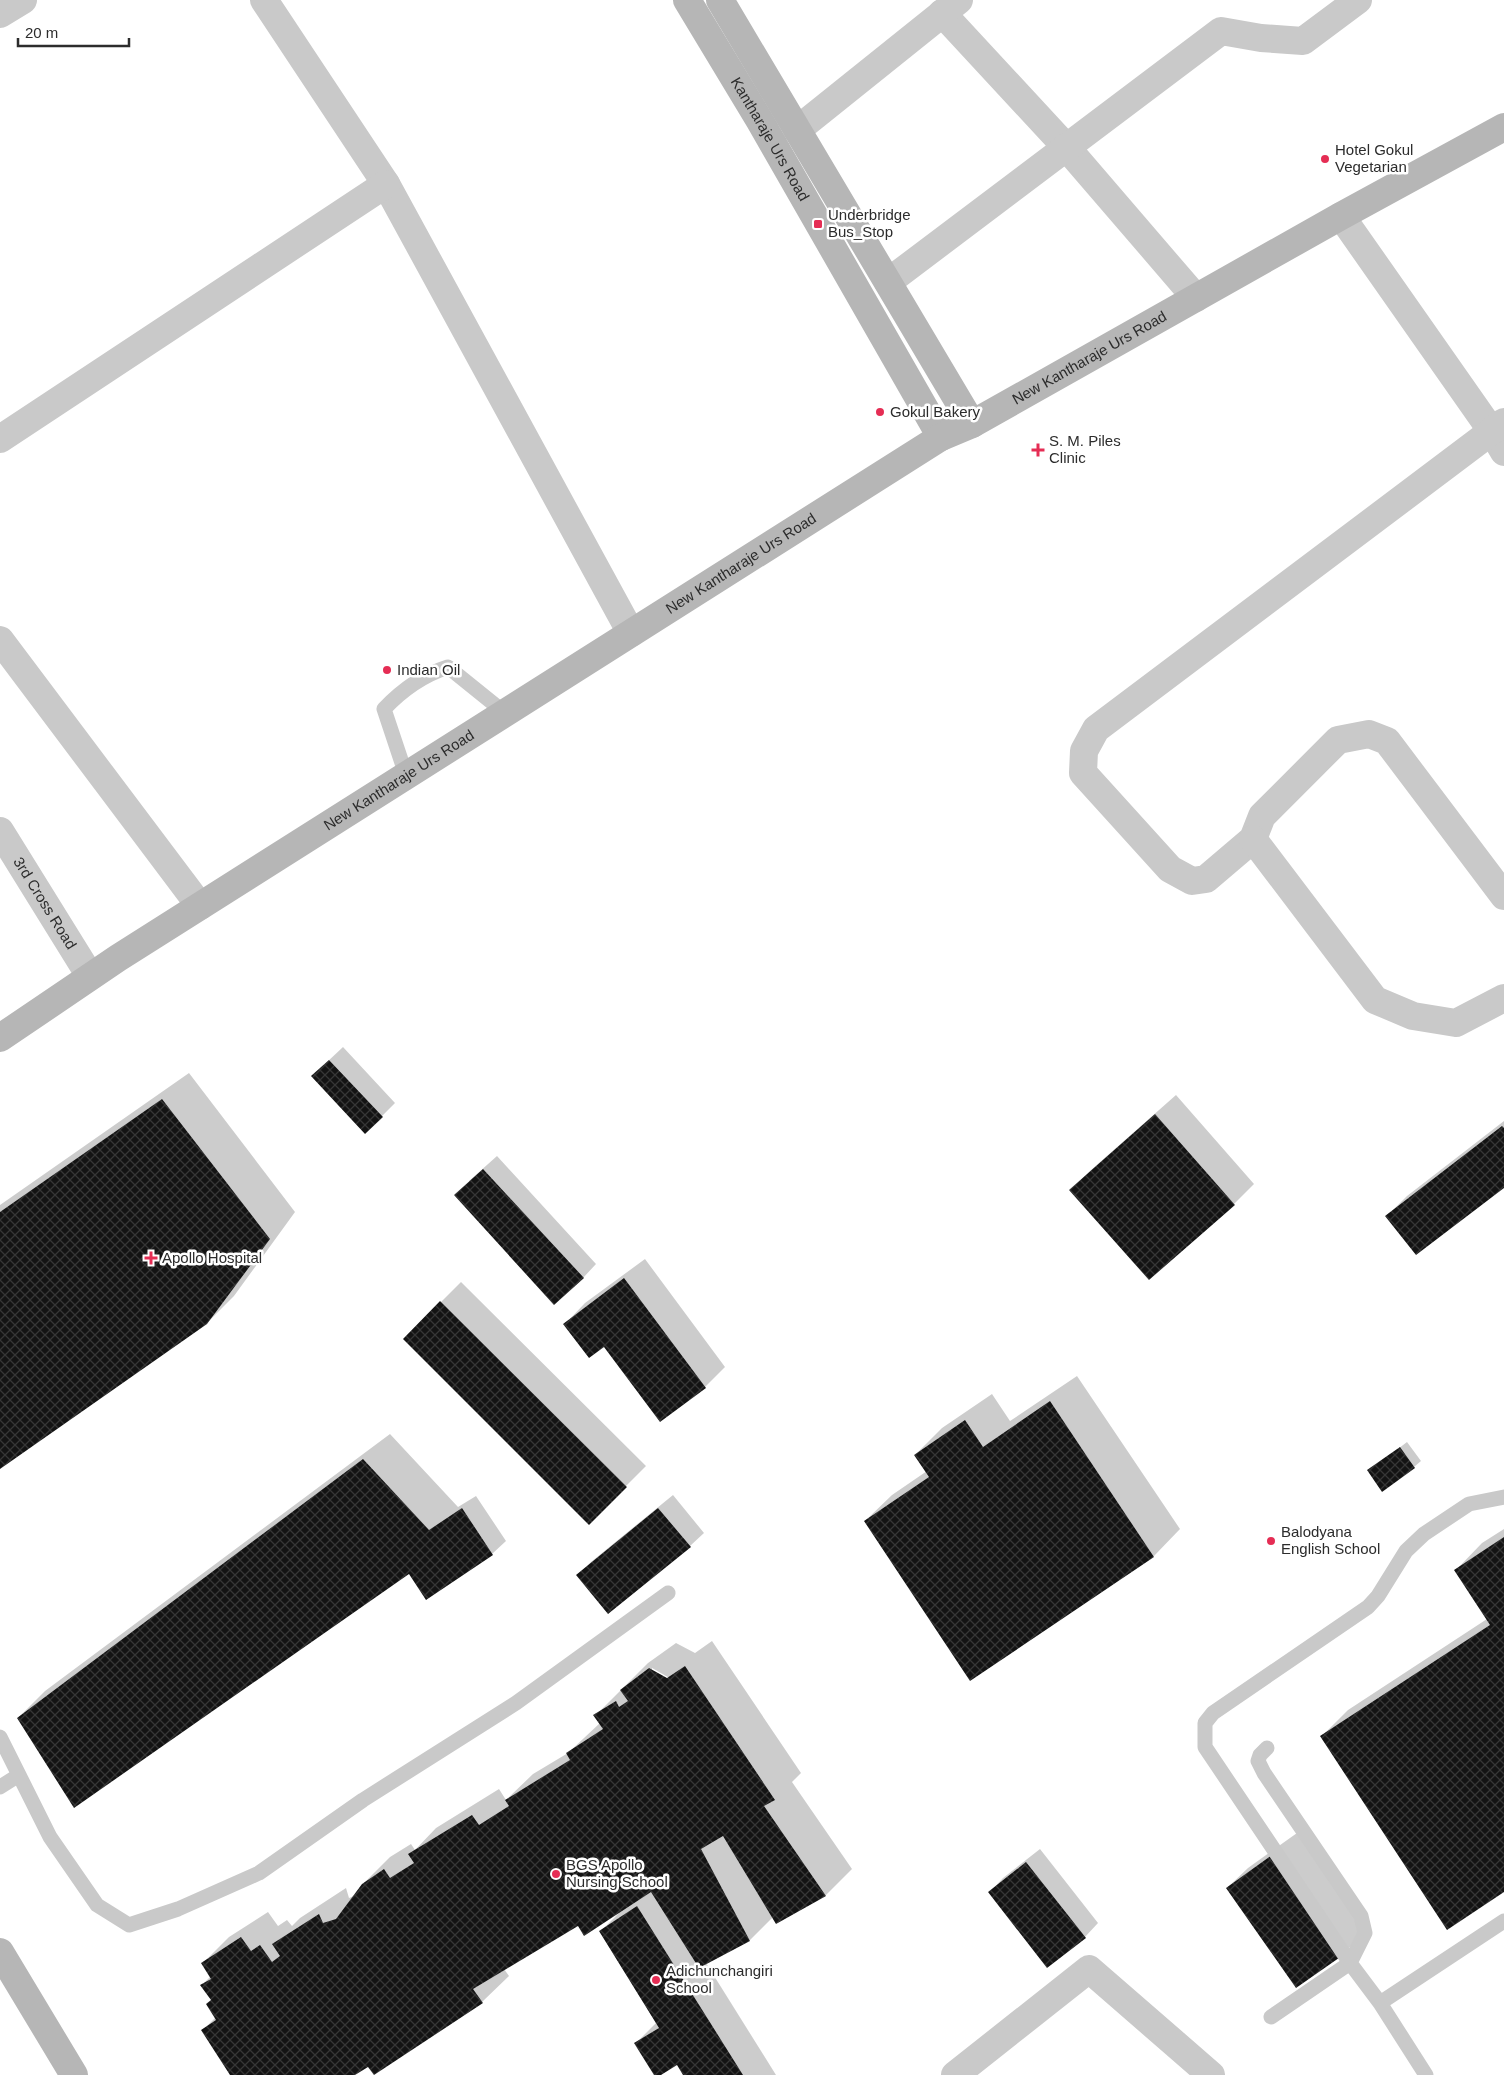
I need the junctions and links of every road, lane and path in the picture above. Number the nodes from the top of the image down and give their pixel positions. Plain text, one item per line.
1 (23, 0) edge
2 (264, 0) edge
3 (687, 0) edge
4 (720, 0) edge
5 (1358, 0) edge
6 (951, 7) edge
7 (0, 14) edge
8 (1504, 127) edge
9 (797, 130) junction
10 (1067, 148) junction
11 (386, 184) junction
12 (1341, 216) junction
13 (888, 282) junction
14 (1196, 298) junction
15 (972, 424) junction
16 (1500, 434) edge
17 (941, 438) junction
18 (0, 439) edge
19 (631, 633) junction
20 (0, 640) edge
21 (505, 713) junction
22 (406, 775) junction
23 (0, 831) edge
24 (1253, 839) junction
25 (1504, 896) edge
26 (200, 906) junction
27 (90, 976) junction
28 (1504, 998) edge
29 (0, 1038) edge
30 (1504, 1497) edge
31 (668, 1592) dead end
32 (0, 1737) edge
33 (1267, 1748) dead end
34 (19, 1775) junction
35 (0, 1786) edge
36 (1504, 1921) edge
37 (0, 1952) edge
38 (1350, 1963) junction
39 (1380, 2003) junction
40 (1271, 2017) dead end
41 (72, 2074) edge
42 (955, 2075) edge
43 (1211, 2075) edge
44 (1426, 2075) edge

1 - 7 street
2 - 11 street
3 - 17 main road, Kantharaje Urs Road
4 - 9 main road, Kantharaje Urs Road
5 - 10 street
6 - 9 street
6 - 10 street
8 - 12 main road, New Kantharaje Urs Road
9 - 13 main road, Kantharaje Urs Road
10 - 13 street
10 - 14 street
11 - 18 street
11 - 19 street
12 - 14 main road, New Kantharaje Urs Road
12 - 16 street
13 - 15 main road, Kantharaje Urs Road
14 - 15 main road, New Kantharaje Urs Road
15 - 17 main road, New Kantharaje Urs Road
16 - 24 street
17 - 19 main road, New Kantharaje Urs Road
19 - 21 main road, New Kantharaje Urs Road
20 - 26 street
21 - 22 main road, New Kantharaje Urs Road
21 - 22 lane
22 - 26 main road, New Kantharaje Urs Road
23 - 27 street, 3rd Cross Road
24 - 25 street
24 - 28 street
26 - 27 main road, New Kantharaje Urs Road
27 - 29 main road, New Kantharaje Urs Road
30 - 38 lane
31 - 34 lane
32 - 34 lane
33 - 38 lane
34 - 35 lane
36 - 39 lane
37 - 41 main road
38 - 39 lane
38 - 40 lane
39 - 44 lane
42 - 43 street

